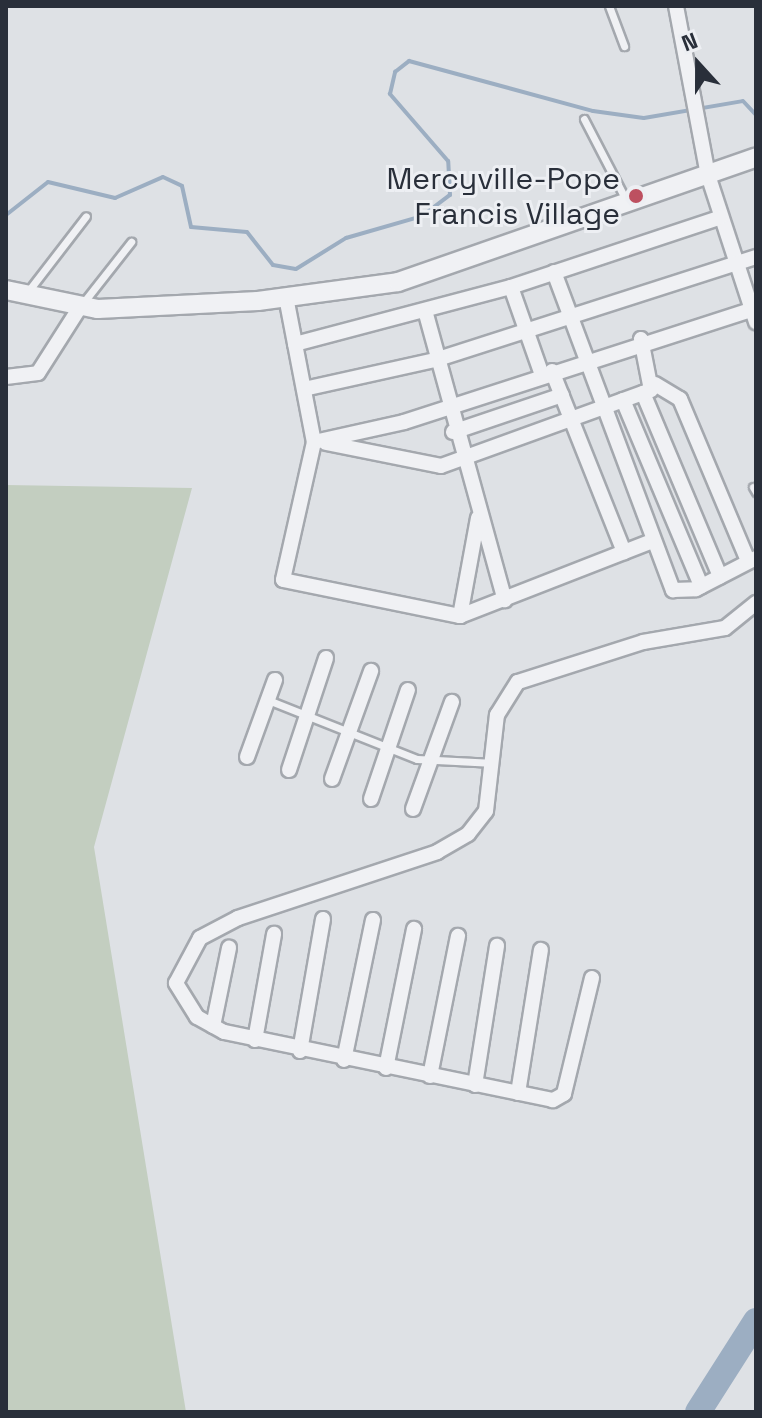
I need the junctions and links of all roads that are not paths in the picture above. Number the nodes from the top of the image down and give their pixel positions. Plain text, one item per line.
1 (609, 6) edge
2 (676, 6) edge
3 (624, 46) dead end
4 (584, 119) dead end
5 (756, 157) edge
6 (708, 175) junction
7 (628, 204) junction
8 (86, 216) dead end
9 (721, 217) junction
10 (131, 242) dead end
11 (756, 257) edge
12 (733, 265) junction
13 (554, 272) junction
14 (511, 287) junction
15 (749, 287) edge
16 (6, 290) edge
17 (25, 295) junction
18 (286, 297) junction
19 (80, 307) junction
20 (426, 314) junction
21 (754, 314) edge
22 (569, 316) junction
23 (527, 331) junction
24 (641, 339) junction
25 (295, 344) junction
26 (435, 360) junction
27 (584, 361) junction
28 (547, 373) junction
29 (6, 377) edge
30 (649, 388) junction
31 (304, 389) junction
32 (562, 395) junction
33 (623, 400) junction
34 (447, 409) junction
35 (601, 409) junction
36 (571, 418) junction
37 (453, 432) junction
38 (316, 442) junction
39 (461, 460) junction
40 (479, 515) junction
41 (650, 542) junction
42 (624, 552) junction
43 (752, 560) edge
44 (720, 576) junction
45 (701, 586) junction
46 (505, 600) junction
47 (756, 603) edge
48 (460, 616) junction
49 (326, 658) dead end
50 (371, 671) dead end
51 (275, 680) dead end
52 (408, 690) dead end
53 (268, 700) junction
54 (452, 702) dead end
55 (309, 716) junction
56 (349, 732) junction
57 (390, 748) junction
58 (247, 757) dead end
59 (431, 761) junction
60 (495, 763) junction
61 (289, 770) dead end
62 (332, 779) dead end
63 (371, 799) dead end
64 (413, 809) dead end
65 (323, 919) dead end
66 (373, 920) dead end
67 (414, 929) dead end
68 (274, 934) dead end
69 (458, 936) dead end
70 (497, 946) dead end
71 (229, 948) dead end
72 (541, 950) dead end
73 (592, 978) dead end
74 (213, 1026) junction
75 (255, 1040) junction
76 (300, 1051) junction
77 (344, 1060) junction
78 (386, 1068) junction
79 (430, 1076) junction
80 (475, 1085) junction
81 (518, 1093) junction

1 - 3 lane
2 - 6 street
4 - 7 lane
5 - 6 street
6 - 7 street
6 - 9 street
7 - 18 street
8 - 17 lane
9 - 12 street
9 - 13 street
10 - 19 lane
11 - 12 street
12 - 15 street
12 - 22 street
13 - 14 street
13 - 22 street
14 - 20 street
14 - 23 street
15 - 21 street
16 - 17 street
17 - 19 street
18 - 19 street
18 - 25 street
19 - 29 street
20 - 25 street
20 - 26 street
21 - 24 street
22 - 23 street
22 - 27 street
23 - 26 street
23 - 28 street
24 - 27 street
24 - 30 street
25 - 31 street
26 - 31 street
26 - 34 street
27 - 28 street
27 - 35 street
28 - 32 street
28 - 34 street
30 - 33 street
30 - 43 street
30 - 44 street
31 - 38 street
32 - 36 street
32 - 37 street
33 - 35 street
33 - 45 street
34 - 37 street
34 - 38 street
35 - 36 street
35 - 41 street
36 - 39 street
36 - 42 street
37 - 39 street
38 - 39 street
38 - 48 street
39 - 40 street
40 - 46 street
40 - 48 street
41 - 42 street
41 - 45 street
42 - 46 street
43 - 44 street
44 - 45 street
46 - 48 street
47 - 60 street
49 - 55 street
50 - 56 street
51 - 53 street
52 - 57 street
53 - 55 lane
53 - 58 street
54 - 59 street
55 - 56 lane
55 - 61 street
56 - 57 lane
56 - 62 street
57 - 59 lane
57 - 63 street
59 - 60 lane
59 - 64 street
60 - 74 street
65 - 76 street
66 - 77 street
67 - 78 street
68 - 75 street
69 - 79 street
70 - 80 street
71 - 74 street
72 - 81 street
73 - 81 street
74 - 75 street
75 - 76 street
76 - 77 street
77 - 78 street
78 - 79 street
79 - 80 street
80 - 81 street

